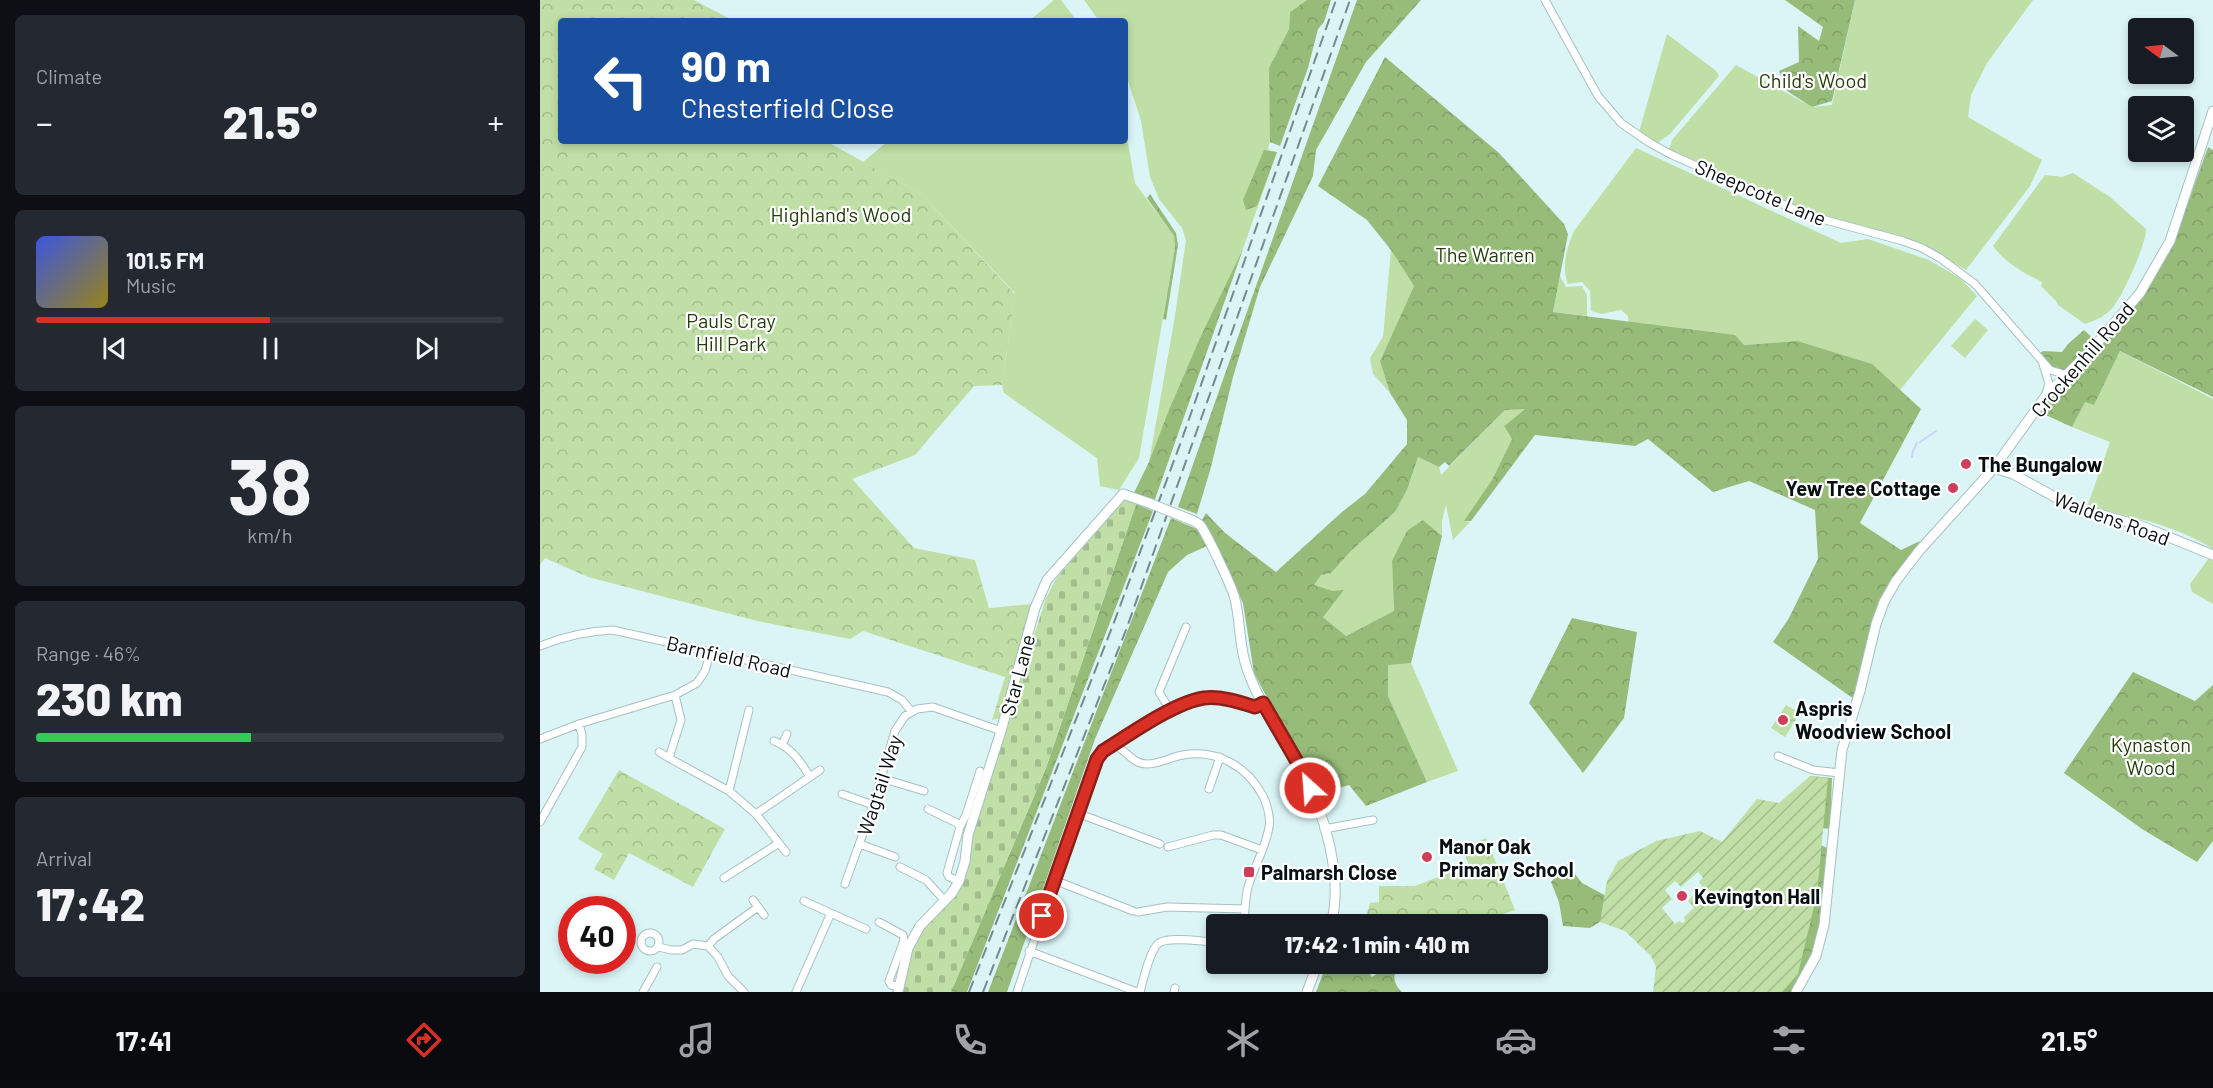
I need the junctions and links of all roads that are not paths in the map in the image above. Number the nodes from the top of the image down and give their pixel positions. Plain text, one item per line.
1 (1545, 0) edge
2 (2213, 111) edge
3 (2042, 362) junction
4 (2067, 375) junction
5 (2045, 397) junction
6 (2003, 456) junction
7 (1994, 468) junction
8 (2013, 474) junction
9 (2213, 555) edge
10 (1186, 627) dead end
11 (540, 646) edge
12 (711, 651) junction
13 (675, 695) junction
14 (1263, 703) junction
15 (1170, 710) junction
16 (911, 711) junction
17 (738, 714) dead end
18 (579, 724) junction
19 (1001, 731) junction
20 (787, 734) dead end
21 (540, 739) edge
22 (774, 741) dead end
23 (782, 745) junction
24 (1113, 745) junction
25 (659, 752) dead end
26 (1778, 756) dead end
27 (1220, 757) junction
28 (669, 758) junction
29 (820, 770) dead end
30 (980, 771) dead end
31 (1840, 773) junction
32 (810, 777) junction
33 (881, 778) junction
34 (1209, 789) dead end
35 (729, 791) junction
36 (924, 791) dead end
37 (842, 794) dead end
38 (873, 805) junction
39 (928, 809) dead end
40 (1077, 813) junction
41 (756, 814) junction
42 (1373, 820) dead end
43 (540, 822) edge
44 (960, 827) junction
45 (1324, 829) junction
46 (779, 843) junction
47 (860, 844) junction
48 (1262, 850) junction
49 (786, 852) dead end
50 (895, 857) dead end
51 (900, 867) dead end
52 (724, 878) dead end
53 (1054, 880) junction
54 (959, 881) junction
55 (845, 884) dead end
56 (804, 901) dead end
57 (945, 901) junction
58 (1245, 909) junction
59 (831, 913) junction
60 (1245, 914) edge
61 (1334, 914) edge
62 (765, 915) dead end
63 (879, 922) dead end
64 (866, 928) dead end
65 (1206, 942) edge
66 (659, 946) dead end
67 (708, 946) junction
68 (1029, 951) junction
69 (657, 967) dead end
70 (1314, 974) edge
71 (899, 990) edge
72 (643, 992) edge
73 (744, 992) edge
74 (797, 992) edge
75 (1017, 992) edge
76 (1138, 992) edge
77 (1307, 992) edge
78 (1796, 992) edge

1 - 3 street, Sheepcote Lane
2 - 4 street, Crockenhill Road
3 - 4 street, Sheepcote Lane
3 - 5 street, Sheepcote Lane
4 - 5 street, Crockenhill Road
5 - 6 street, Crockenhill Road
6 - 7 street, Crockenhill Road
6 - 8 street
7 - 8 street, Waldens Road
7 - 31 street, Crockenhill Road
8 - 9 street, Waldens Road
10 - 15 street
11 - 12 street, Barnfield Road
12 - 13 street
12 - 16 street, Barnfield Road
13 - 18 street
13 - 28 street
14 - 15 street
14 - 19 street, Star Lane, bridge
14 - 45 street
15 - 24 street
16 - 19 street, Wagtail Way
16 - 33 street, Wagtail Way
17 - 35 street
18 - 21 street
18 - 43 street
19 - 54 street, Star Lane
20 - 23 street
22 - 23 street
23 - 32 street
24 - 27 street
24 - 40 street
25 - 28 street
26 - 31 street
27 - 34 street
27 - 48 street
28 - 35 street
29 - 32 street
30 - 44 street
31 - 78 street, Crockenhill Road
32 - 41 street
33 - 36 street
33 - 38 street, Wagtail Way
35 - 41 street
37 - 38 street
38 - 47 street, Wagtail Way
39 - 44 street
40 - 48 street
40 - 53 street
41 - 46 street
42 - 45 street
44 - 54 street
45 - 61 street
46 - 49 street
46 - 52 street
47 - 50 street
47 - 55 street, Wagtail Way
48 - 58 street
51 - 57 street
53 - 58 street
53 - 68 street
54 - 57 street, Star Lane
56 - 59 street
57 - 71 street, Star Lane
58 - 60 street
59 - 64 street
59 - 74 street
62 - 67 street
63 - 71 street, Star Lane
65 - 76 street
66 - 67 street
67 - 73 street
68 - 75 street
68 - 76 street
69 - 72 street
70 - 77 street

